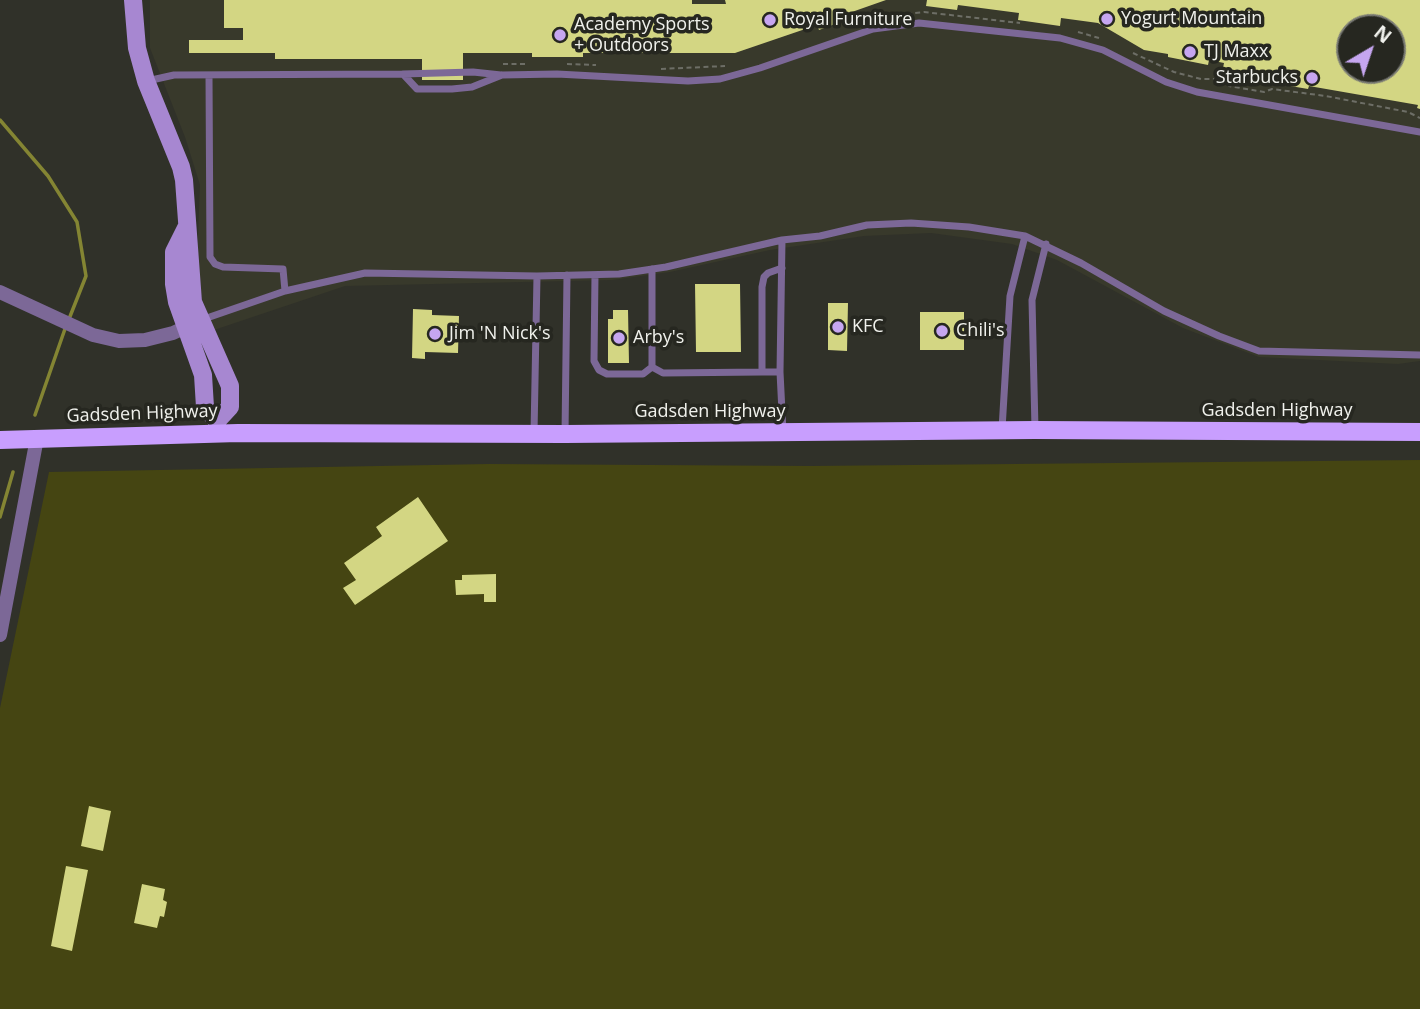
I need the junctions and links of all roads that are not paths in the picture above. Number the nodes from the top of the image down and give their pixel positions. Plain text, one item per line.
1 (134, 0) edge
2 (403, 74) junction
3 (209, 75) junction
4 (502, 75) junction
5 (146, 81) junction
6 (1420, 132) edge
7 (1025, 236) junction
8 (782, 240) junction
9 (1046, 244) junction
10 (782, 268) junction
11 (652, 269) junction
12 (567, 275) junction
13 (596, 275) junction
14 (537, 276) junction
15 (285, 290) junction
16 (0, 292) edge
17 (193, 323) junction
18 (1420, 355) edge
19 (652, 367) junction
20 (762, 372) junction
21 (780, 372) junction
22 (217, 427) junction
23 (1035, 430) junction
24 (1002, 431) junction
25 (1420, 432) edge
26 (783, 433) junction
27 (534, 434) junction
28 (565, 434) junction
29 (37, 438) junction
30 (0, 440) edge
31 (0, 635) edge

1 - 5 street
2 - 3 lane
2 - 4 lane
2 - 4 lane
3 - 5 lane
3 - 15 lane
4 - 6 lane
5 - 17 street
7 - 8 lane
7 - 9 lane
7 - 24 lane
8 - 10 lane
8 - 11 lane
9 - 18 lane
9 - 23 lane
10 - 20 lane
10 - 21 lane
11 - 13 lane
11 - 19 lane
12 - 13 lane
12 - 14 lane
12 - 28 lane
13 - 19 lane
14 - 15 lane
14 - 27 lane
15 - 17 lane
16 - 17 street
17 - 22 street
17 - 22 street
19 - 20 lane
20 - 21 lane
21 - 26 lane
22 - 27 main road, Gadsden Highway
22 - 29 main road, Gadsden Highway
23 - 24 main road, Gadsden Highway
23 - 25 main road, Gadsden Highway
24 - 26 main road, Gadsden Highway
26 - 28 main road, Gadsden Highway
27 - 28 main road, Gadsden Highway
29 - 30 main road, Gadsden Highway
29 - 31 street

